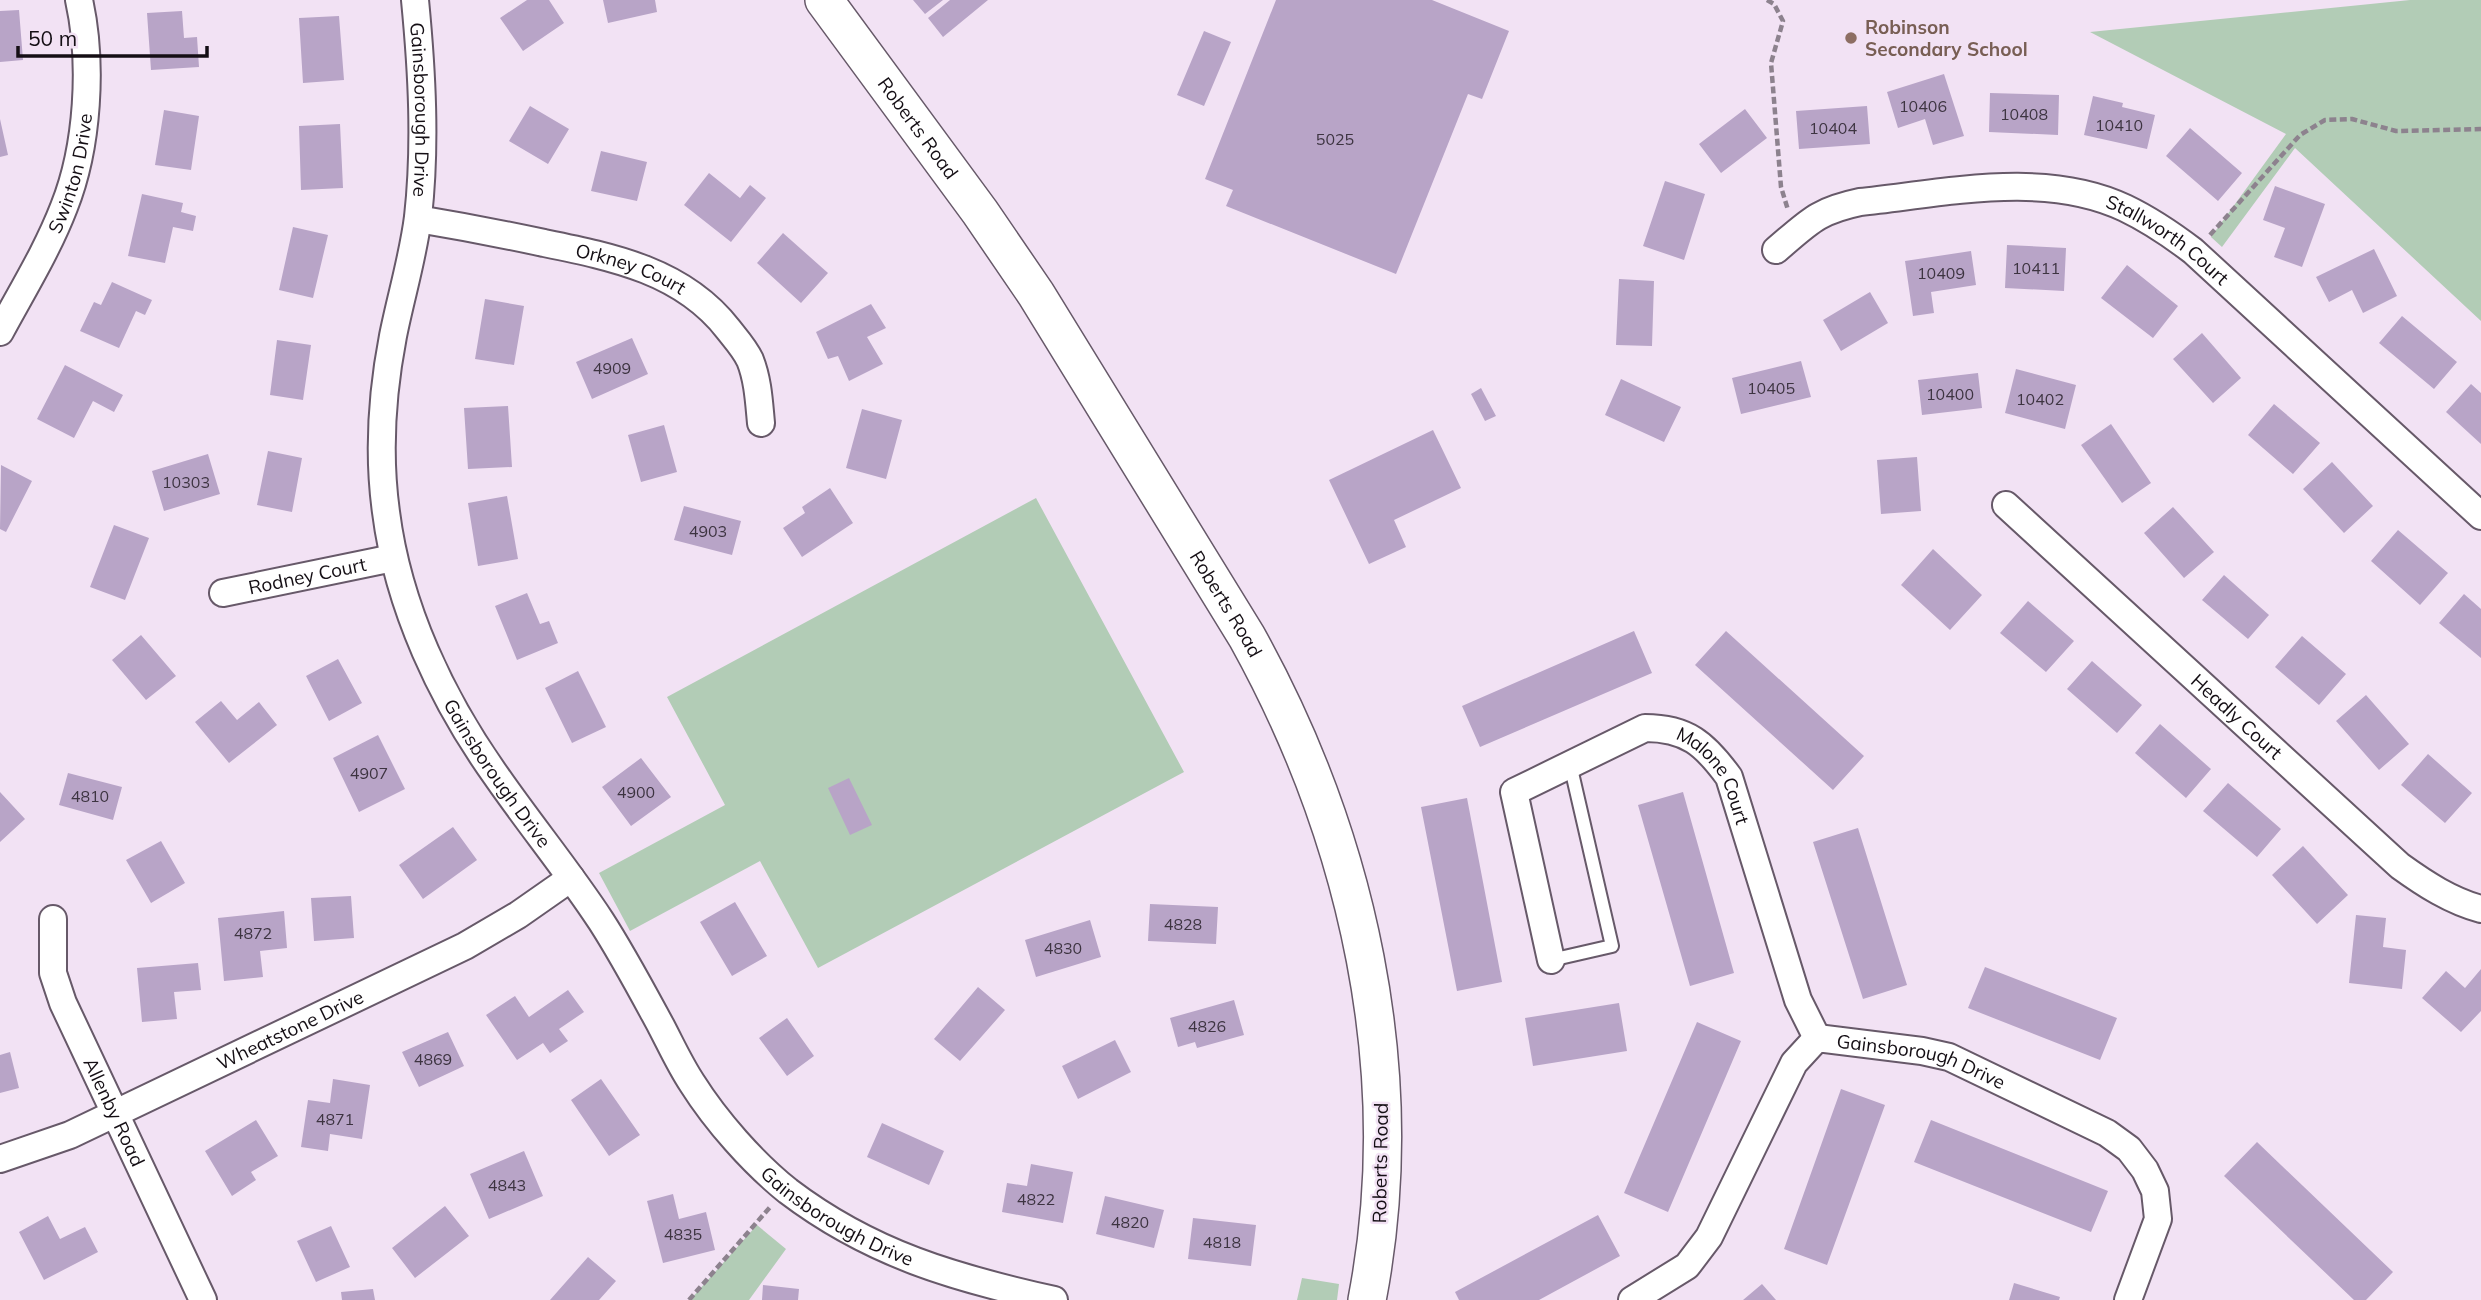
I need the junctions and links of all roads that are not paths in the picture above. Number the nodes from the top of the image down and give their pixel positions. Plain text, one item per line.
1 (79, 0) edge
2 (415, 0) edge
3 (824, 0) edge
4 (418, 219) junction
5 (1786, 242) road end
6 (0, 332) edge
7 (761, 423) dead end
8 (2007, 505) dead end
9 (2481, 516) edge
10 (393, 558) junction
11 (223, 593) dead end
12 (1570, 764) junction
13 (571, 878) junction
14 (2481, 909) edge
15 (53, 919) dead end
16 (1551, 960) joint
17 (1817, 1038) junction
18 (114, 1114) junction
19 (0, 1159) edge
20 (1001, 1295) edge
21 (203, 1300) edge
22 (1054, 1300) edge
23 (1367, 1300) edge
24 (1632, 1300) edge
25 (2128, 1300) edge

1 - 6 street, Swinton Drive
2 - 4 street, Gainsborough Drive
3 - 23 main road, Roberts Road
4 - 7 street, Orkney Court
4 - 10 street, Gainsborough Drive
5 - 9 street, Stallworth Court
8 - 14 street, Headly Court
10 - 11 street, Rodney Court
10 - 13 street, Gainsborough Drive
12 - 16 street, Malone Court
12 - 16 lane
12 - 17 street, Malone Court
13 - 18 street, Wheatstone Drive
13 - 20 street, Gainsborough Drive
15 - 18 street, Allenby Road
17 - 24 street, Gainsborough Drive
17 - 25 street, Gainsborough Drive
18 - 19 street, Wheatstone Drive
18 - 21 street, Allenby Road
20 - 22 street, Gainsborough Drive

